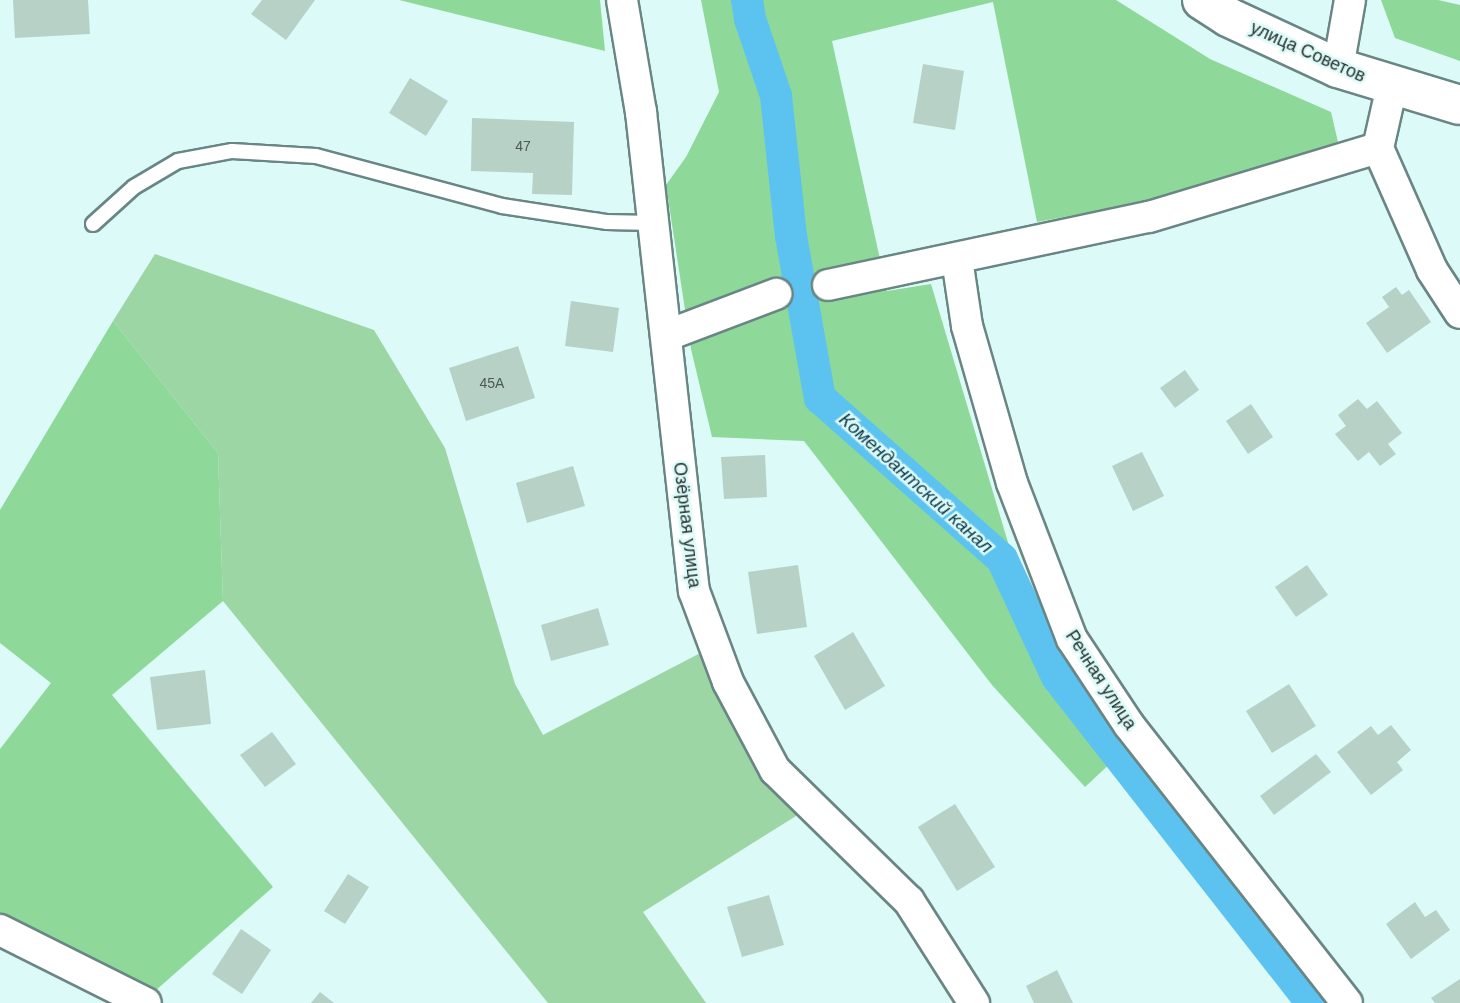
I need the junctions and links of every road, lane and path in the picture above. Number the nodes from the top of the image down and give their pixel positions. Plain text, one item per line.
1 (622, 0) edge
2 (1202, 0) edge
3 (1350, 0) edge
4 (1338, 68) junction
5 (1392, 86) junction
6 (1460, 105) edge
7 (1378, 148) junction
8 (653, 223) junction
9 (93, 224) dead end
10 (957, 259) junction
11 (828, 285) dead end
12 (776, 294) dead end
13 (1460, 313) edge
14 (668, 335) junction
15 (0, 930) edge
16 (146, 1003) edge
17 (974, 1003) edge
18 (1347, 1003) edge

1 - 8 street, Озёрная улица
2 - 4 main road, улица Советов
3 - 4 street
4 - 5 main road, улица Советов
5 - 6 main road, улица Советов
5 - 7 street
7 - 10 street
7 - 13 street
8 - 9 lane
8 - 14 street, Озёрная улица
10 - 11 street
10 - 18 street, Речная улица
12 - 14 street
14 - 17 street, Озёрная улица
15 - 16 street

